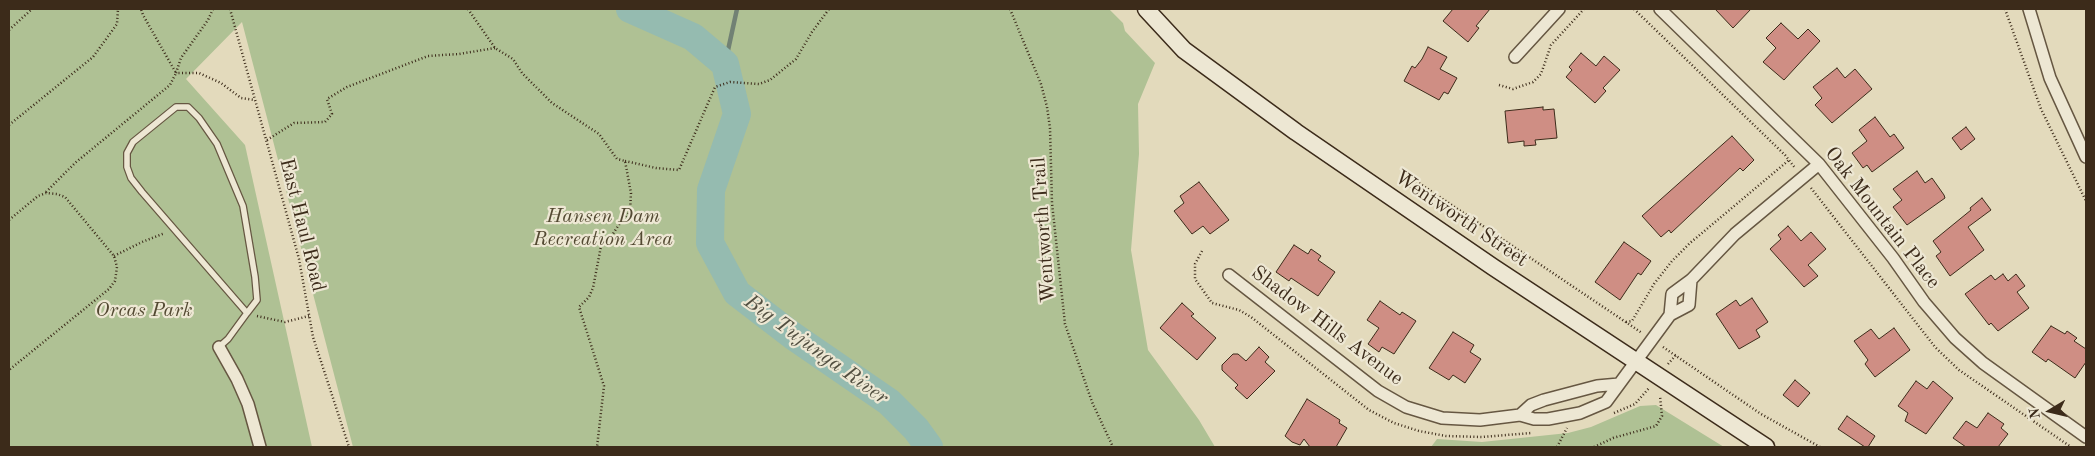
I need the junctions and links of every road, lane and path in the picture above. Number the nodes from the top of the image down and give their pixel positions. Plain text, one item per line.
1 (32, 9) edge
2 (118, 9) edge
3 (141, 9) edge
4 (213, 9) edge
5 (230, 9) edge
6 (468, 9) edge
7 (829, 9) edge
8 (1010, 9) edge
9 (1146, 9) edge
10 (1559, 9) edge
11 (1584, 9) edge
12 (1634, 9) edge
13 (1660, 9) edge
14 (2005, 9) edge
15 (2029, 9) edge
16 (9, 30) edge
17 (495, 48) junction
18 (1515, 57) dead end
19 (176, 73) junction
20 (1499, 85) dead end
21 (255, 100) junction
22 (9, 125) edge
23 (266, 140) junction
24 (2086, 156) edge
25 (1789, 160) junction
26 (625, 161) junction
27 (1819, 164) junction
28 (1802, 177) junction
29 (46, 193) junction
30 (1388, 194) junction
31 (2086, 200) edge
32 (9, 220) edge
33 (175, 229) junction
34 (114, 256) junction
35 (1229, 275) dead end
36 (1691, 280) junction
37 (247, 313) junction
38 (1670, 315) junction
39 (309, 316) junction
40 (1626, 322) junction
41 (1652, 340) junction
42 (219, 347) joint
43 (1635, 362) junction
44 (9, 370) edge
45 (1658, 377) junction
46 (1618, 384) junction
47 (1562, 396) junction
48 (1520, 415) junction
49 (1567, 421) junction
50 (2086, 437) edge
51 (260, 447) edge
52 (348, 447) edge
53 (596, 447) edge
54 (1114, 447) edge
55 (1557, 447) edge
56 (1594, 447) edge
57 (1766, 447) edge
58 (1820, 447) edge
59 (2071, 447) edge

1 - 16 path
2 - 22 path
3 - 19 path
4 - 19 path
5 - 21 path, East Haul Road
6 - 17 path
7 - 26 path
8 - 54 path, Wentworth Trail
9 - 30 main road, Wentworth Street
10 - 18 street
11 - 20 path
12 - 25 path
13 - 27 street, Oak Mountain Place
14 - 31 path
15 - 24 street
17 - 23 path
17 - 26 path
19 - 21 path
19 - 29 path
21 - 23 path, East Haul Road
23 - 39 path, East Haul Road
25 - 28 path
25 - 40 path
26 - 53 path
27 - 28 street
27 - 50 street, Oak Mountain Place
28 - 36 street
28 - 59 path
29 - 32 path
29 - 34 path
30 - 40 path
30 - 43 main road, Wentworth Street
33 - 34 path
33 - 37 lane
33 - 37 lane
34 - 44 path
35 - 48 street, Shadow Hills Avenue
36 - 38 street
36 - 38 street
37 - 39 path
37 - 42 lane
38 - 41 street, Shadow Hills Avenue
39 - 52 path, East Haul Road
40 - 41 path
41 - 43 street, Shadow Hills Avenue
41 - 58 path
42 - 51 street
43 - 45 main road, Wentworth Street
43 - 46 street, Shadow Hills Avenue
45 - 56 path
45 - 57 main road, Wentworth Street
46 - 47 street, Shadow Hills Avenue
46 - 49 street, Shadow Hills Avenue
47 - 48 street, Shadow Hills Avenue
47 - 49 street
48 - 49 street, Shadow Hills Avenue
49 - 55 path

